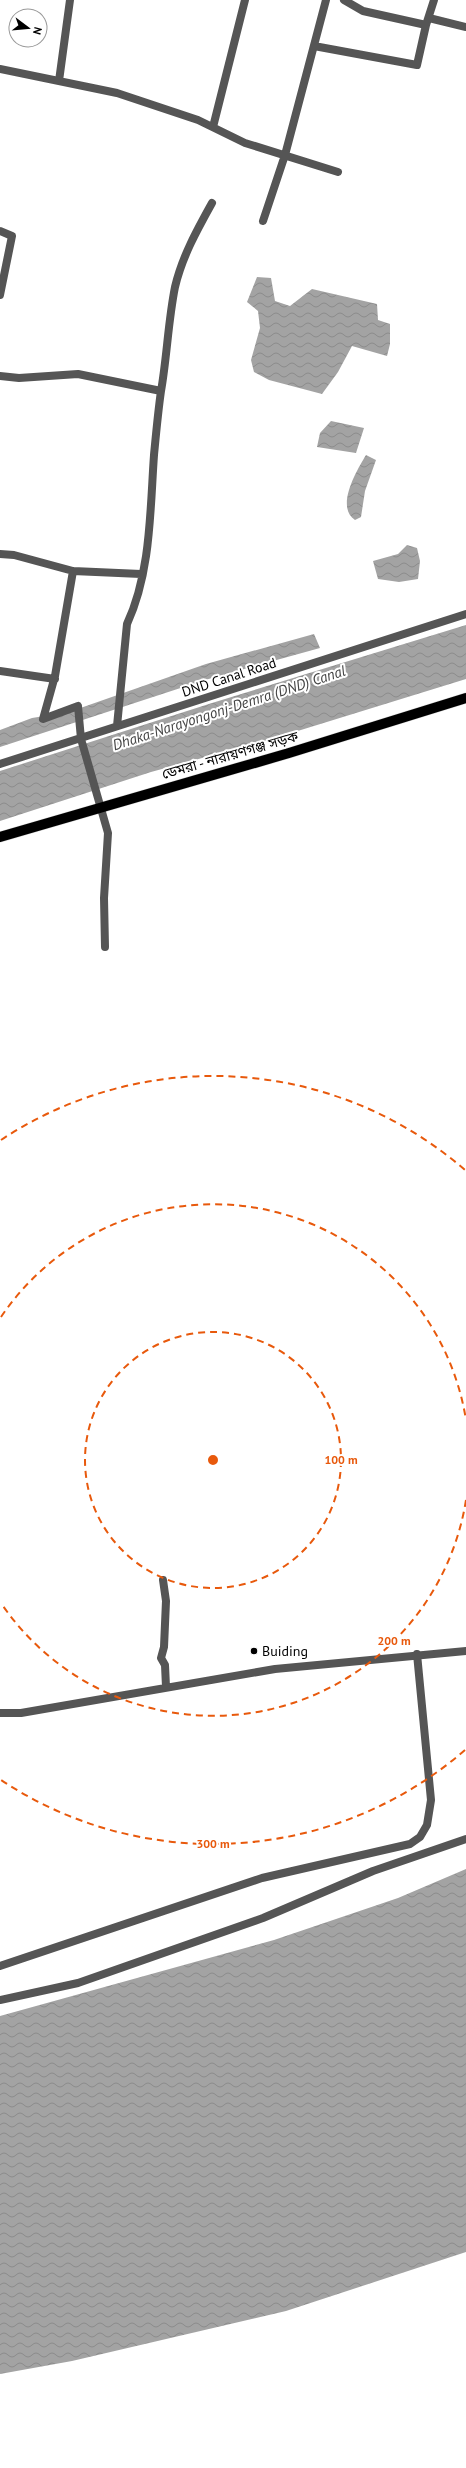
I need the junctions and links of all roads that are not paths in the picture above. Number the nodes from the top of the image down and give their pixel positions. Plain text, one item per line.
1 (70, 0) edge
2 (245, 0) edge
3 (326, 0) edge
4 (344, 0) edge
5 (434, 0) edge
6 (427, 22) junction
7 (466, 27) edge
8 (314, 46) junction
9 (0, 69) edge
10 (58, 81) junction
11 (214, 127) junction
12 (285, 155) junction
13 (338, 172) dead end
14 (212, 203) dead end
15 (263, 221) dead end
16 (0, 231) edge
17 (0, 295) edge
18 (0, 376) edge
19 (161, 391) junction
20 (0, 554) edge
21 (73, 571) junction
22 (142, 574) junction
23 (466, 614) edge
24 (0, 671) edge
25 (54, 679) junction
26 (466, 698) edge
27 (117, 726) junction
28 (81, 739) junction
29 (0, 764) edge
30 (100, 807) junction
31 (0, 837) edge
32 (105, 946) dead end
33 (163, 1580) dead end
34 (466, 1651) edge
35 (417, 1654) junction
36 (166, 1687) junction
37 (0, 1713) edge
38 (466, 1839) edge
39 (0, 1966) edge
40 (0, 2000) edge

1 - 10 street
2 - 11 street
3 - 8 street
4 - 6 street
5 - 6 street
6 - 7 street
6 - 8 street
8 - 12 street
9 - 10 street
10 - 11 street
11 - 12 street
12 - 13 street
12 - 15 street
14 - 19 street
16 - 17 street
18 - 19 street
19 - 22 street
20 - 21 street
21 - 22 street
21 - 25 street
22 - 27 street
23 - 27 street, DND Canal Road
24 - 25 street
25 - 28 street
26 - 30 main road, ডেমরা - নারায়ণগঞ্জ সড়ক
27 - 28 street, DND Canal Road
28 - 29 street, DND Canal Road
28 - 30 street
30 - 31 main road, ডেমরা - নারায়ণগঞ্জ সড়ক
30 - 32 street
33 - 36 street
34 - 35 street
35 - 36 street
35 - 39 street
36 - 37 street
38 - 40 street

